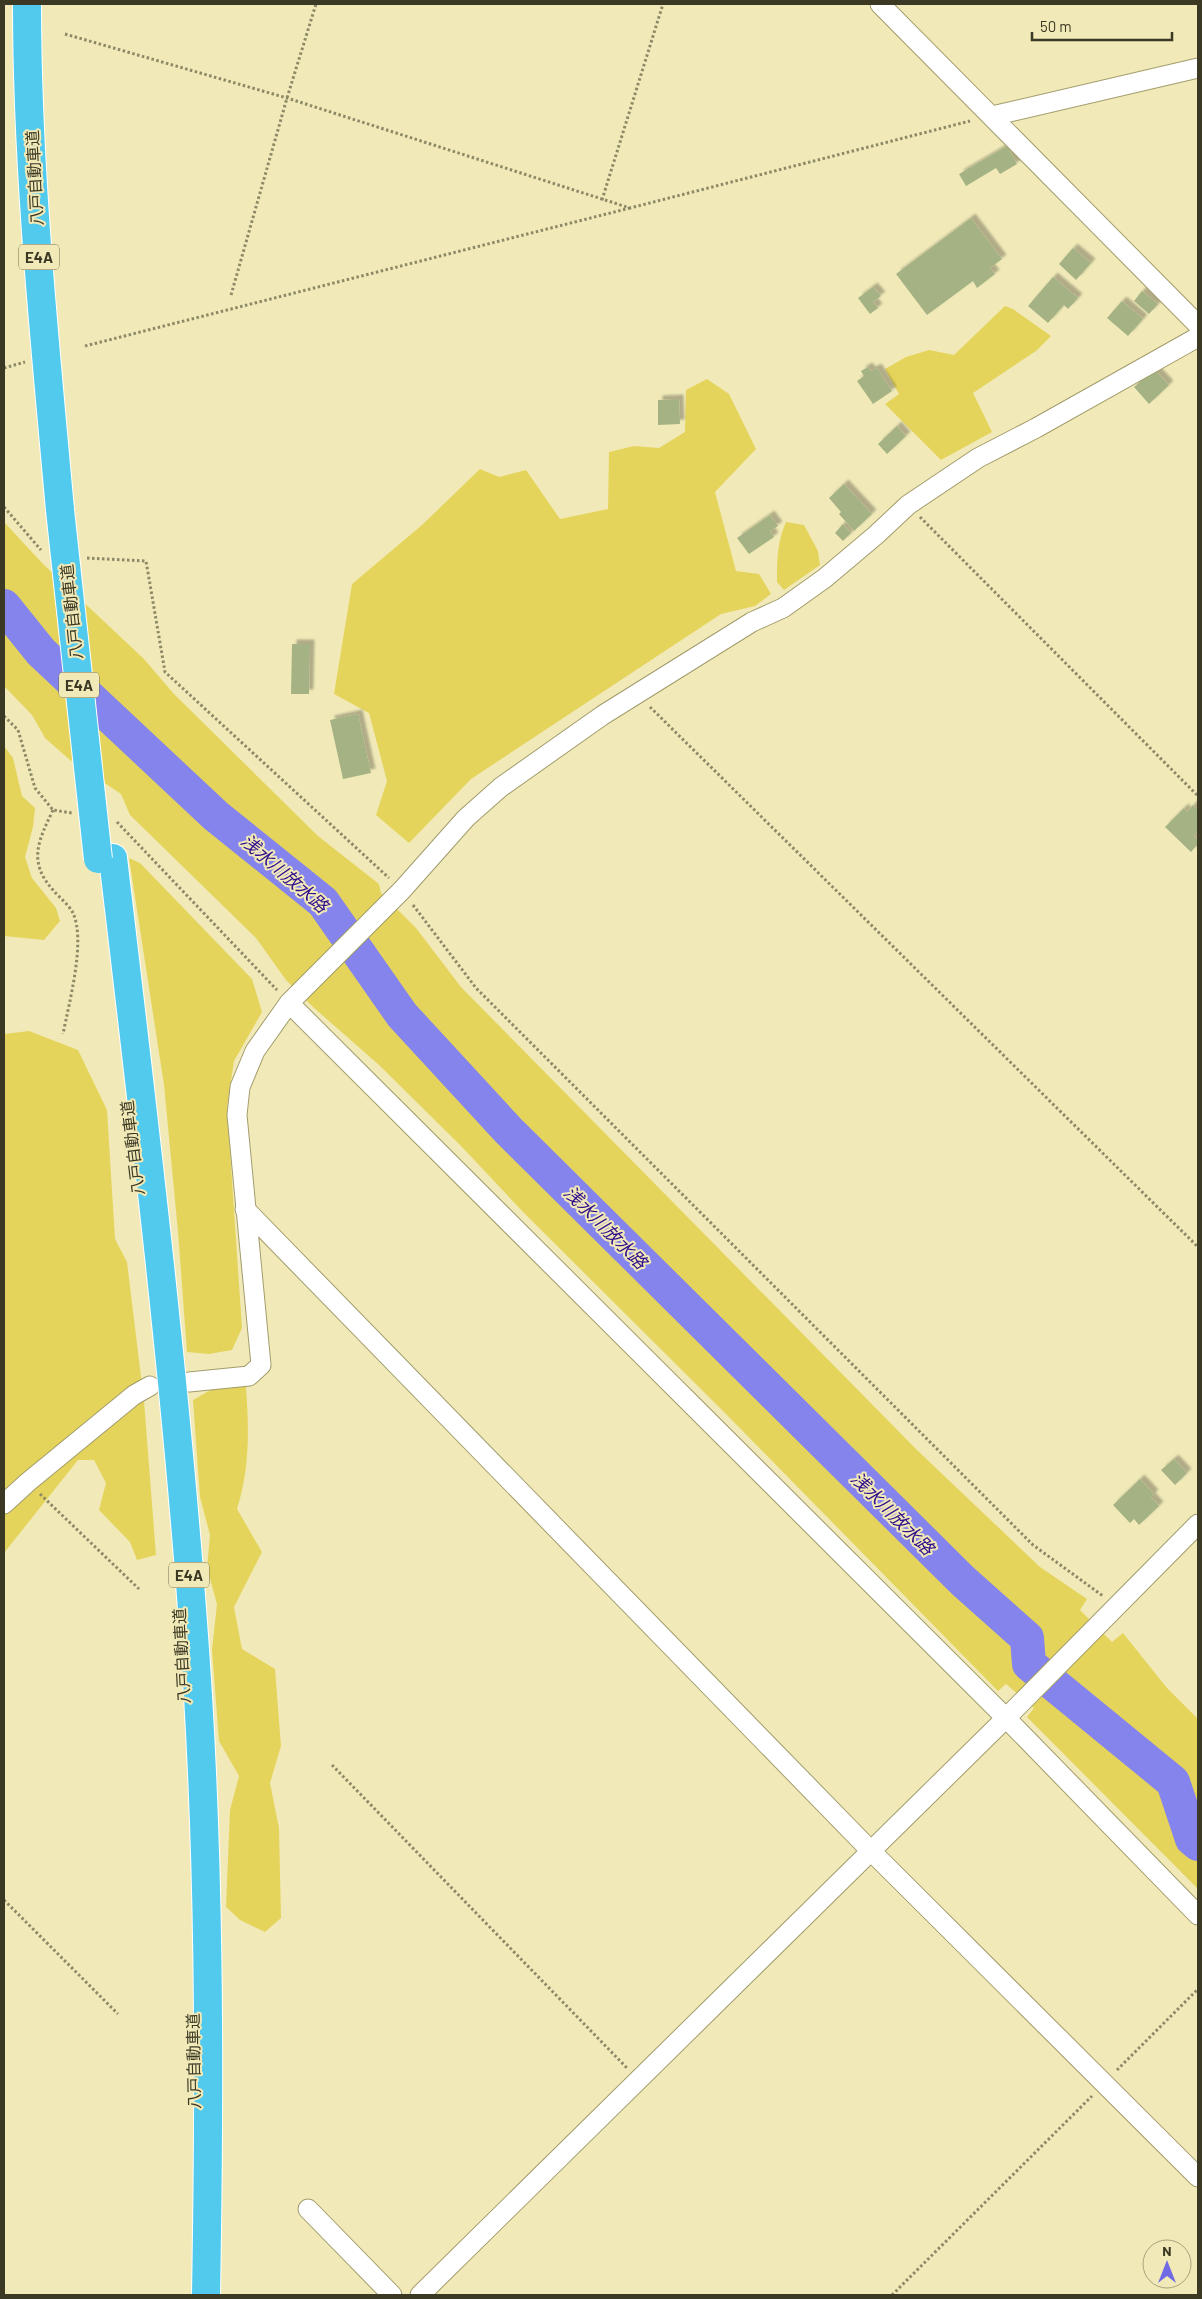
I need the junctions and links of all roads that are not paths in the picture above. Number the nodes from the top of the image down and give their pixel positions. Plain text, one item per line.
1 (27, 4) edge
2 (41, 4) edge
3 (880, 4) edge
4 (1198, 68) edge
5 (992, 116) junction
6 (1198, 324) edge
7 (1198, 337) edge
8 (67, 510) junction
9 (105, 858) junction
10 (289, 1003) junction
11 (246, 1209) junction
12 (189, 1382) dead end
13 (150, 1386) dead end
14 (4, 1504) edge
15 (1198, 1524) edge
16 (1006, 1718) junction
17 (870, 1850) junction
18 (1198, 1915) edge
19 (1198, 2176) edge
20 (308, 2209) dead end
21 (193, 2295) edge
22 (206, 2295) edge
23 (392, 2295) edge
24 (420, 2295) edge

1 - 8 highway, 八戸自動車道 / E4A
2 - 8 highway, 八戸自動車道 / E4A
3 - 5 street
4 - 5 street
5 - 6 street
7 - 10 street
8 - 9 highway, 八戸自動車道 / E4A, bridge
9 - 21 highway, 八戸自動車道 / E4A
9 - 22 highway, 八戸自動車道 / E4A
10 - 11 street
10 - 16 street
11 - 12 street
11 - 17 street
13 - 14 street
15 - 16 street
16 - 17 street
16 - 18 street
17 - 19 street
17 - 24 street
20 - 23 street

